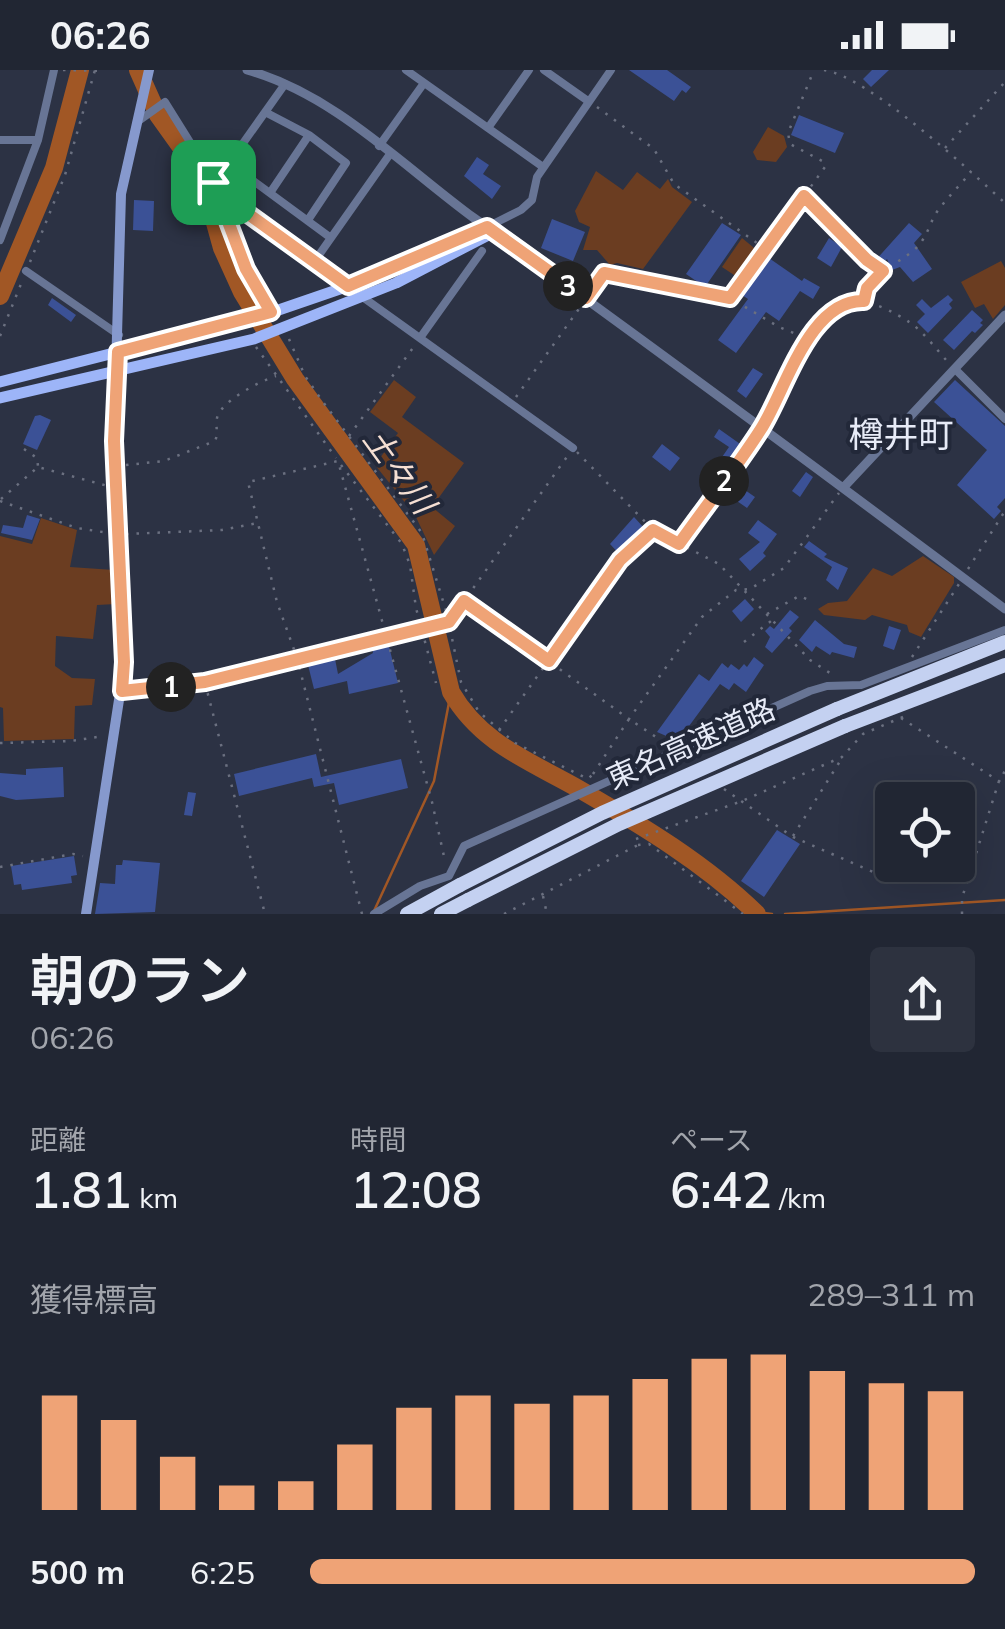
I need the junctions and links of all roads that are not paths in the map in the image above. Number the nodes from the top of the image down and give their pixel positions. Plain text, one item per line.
1 (54, 70) edge
2 (149, 70) edge
3 (247, 70) edge
4 (406, 70) edge
5 (529, 70) edge
6 (544, 70) edge
7 (611, 70) edge
8 (424, 83) junction
9 (285, 84) junction
10 (588, 101) junction
11 (265, 112) junction
12 (134, 124) junction
13 (488, 128) junction
14 (308, 135) junction
15 (0, 140) edge
16 (38, 140) junction
17 (379, 146) junction
18 (390, 154) junction
19 (543, 167) junction
20 (270, 193) junction
21 (4, 219) edge
22 (308, 220) junction
23 (490, 229) junction
24 (330, 238) junction
25 (0, 240) edge
26 (482, 252) dead end
27 (314, 262) junction
28 (26, 270) road end
29 (348, 286) junction
30 (364, 298) junction
31 (1005, 315) edge
32 (119, 335) junction
33 (420, 338) junction
34 (118, 352) junction
35 (955, 368) junction
36 (117, 372) junction
37 (0, 382) edge
38 (0, 398) edge
39 (1005, 419) edge
40 (573, 448) road end
41 (844, 488) junction
42 (1005, 609) edge
43 (1005, 630) edge
44 (1005, 642) edge
45 (1005, 664) edge
46 (454, 880) junction
47 (86, 914) edge
48 (374, 914) edge
49 (407, 914) edge
50 (441, 914) edge

1 - 16 street
2 - 12 main road
3 - 9 street
4 - 8 street
5 - 13 street
6 - 10 street
7 - 10 street
8 - 13 street
8 - 17 street
9 - 11 street
9 - 17 street
10 - 19 street
11 - 14 street
11 - 20 street
12 - 27 street
12 - 32 main road
13 - 19 street
14 - 20 street
14 - 22 street
15 - 16 street
16 - 21 street
17 - 18 street
18 - 23 street
18 - 24 street
19 - 23 street
20 - 22 street
21 - 25 street
22 - 24 street
23 - 29 main road
23 - 30 main road
23 - 41 street
24 - 27 street
26 - 33 street
27 - 29 street
28 - 32 street
29 - 34 main road
30 - 33 street
30 - 36 main road
31 - 35 street
32 - 34 main road
33 - 40 street
34 - 36 main road
34 - 37 main road
35 - 39 street
35 - 41 street
36 - 38 main road
36 - 47 main road
41 - 42 street
43 - 46 street
44 - 46 highway, 東名高速道路, bridge
45 - 50 highway, 東名高速道路, bridge
46 - 48 street
46 - 49 highway, 東名高速道路, bridge

